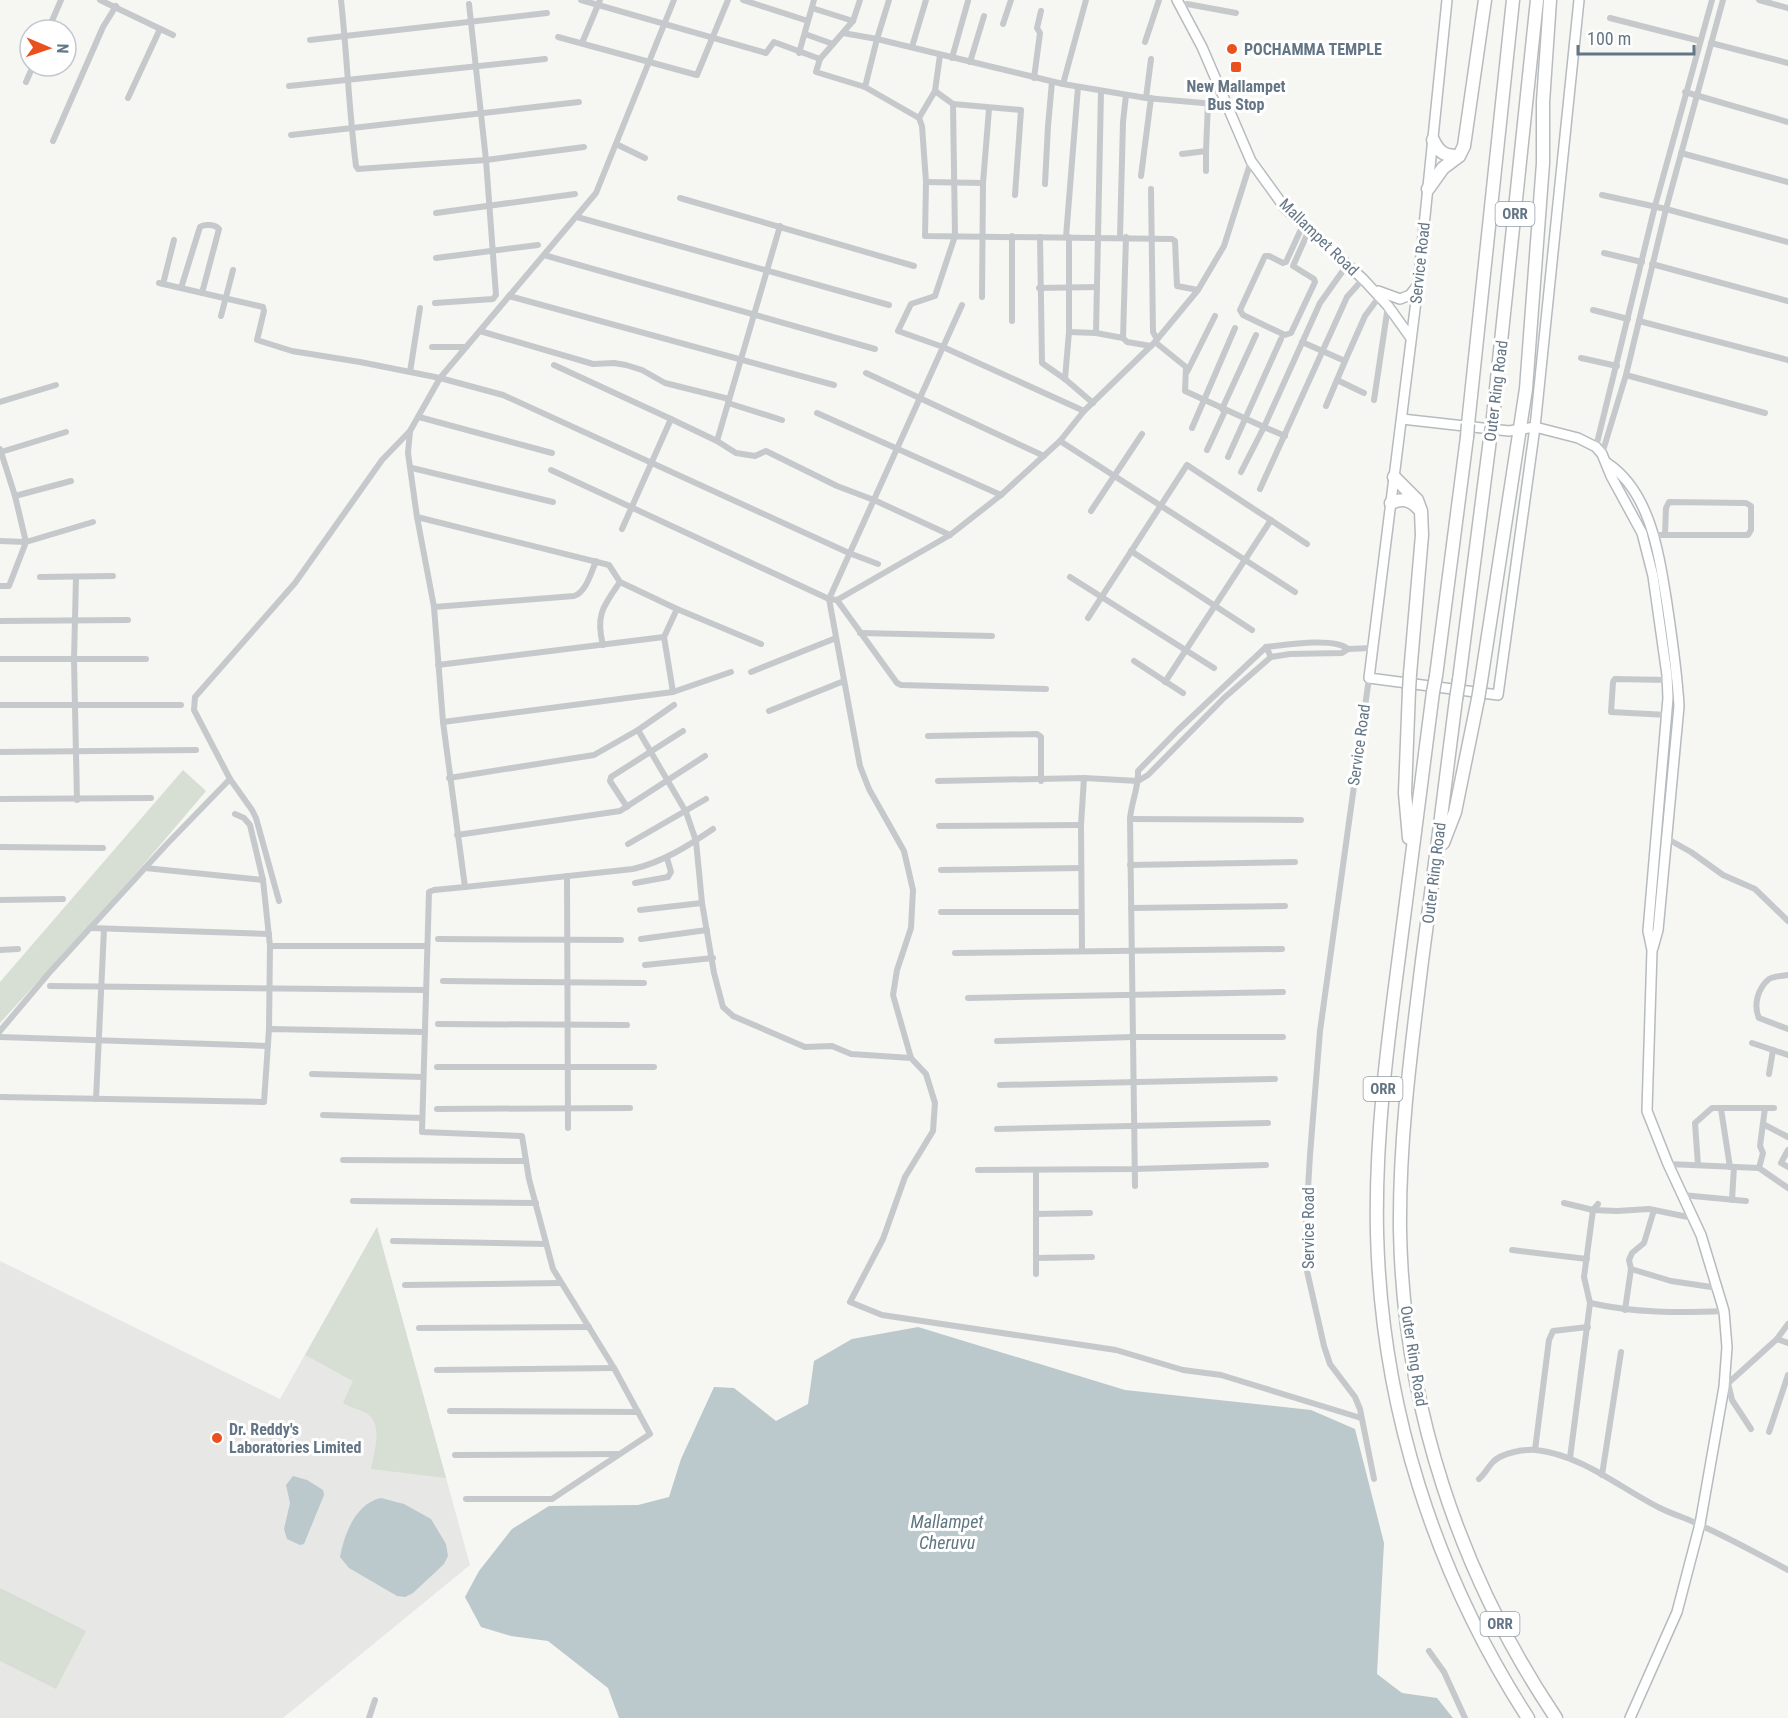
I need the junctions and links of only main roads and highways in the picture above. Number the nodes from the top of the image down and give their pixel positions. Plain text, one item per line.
1 (1177, 0) edge
2 (1447, 0) edge
3 (1485, 0) edge
4 (1513, 0) edge
5 (1537, 0) edge
6 (1550, 0) edge
7 (1579, 0) edge
8 (1186, 5) edge
9 (1433, 140) junction
10 (1460, 156) junction
11 (1428, 189) junction
12 (1418, 285) junction
13 (1370, 287) junction
14 (1411, 338) junction
15 (1402, 419) junction
16 (1535, 427) junction
17 (1520, 429) junction
18 (1602, 454) junction
19 (1394, 477) junction
20 (1391, 503) junction
21 (1421, 511) junction
22 (1412, 860) junction
23 (1435, 861) junction
24 (1652, 950) junction
25 (1528, 1718) edge
26 (1556, 1718) edge
27 (1630, 1718) edge

1 - 8 main road, Mallampet Road
2 - 9 main road, Service Road
3 - 10 highway
4 - 22 highway, Outer Ring Road / ORR, bridge
5 - 23 highway, Outer Ring Road / ORR, bridge
6 - 17 highway
7 - 16 main road
8 - 13 main road, Mallampet Road
9 - 10 highway
9 - 11 main road, Service Road
10 - 11 highway
11 - 12 main road, Service Road
12 - 13 main road
12 - 14 main road, Service Road
13 - 14 main road, Mallampet Road
14 - 15 main road, Service Road
15 - 17 main road
15 - 19 main road, Service Road
16 - 17 main road
16 - 18 main road
16 - 20 main road, Service Road
17 - 23 highway, bridge
18 - 24 main road
18 - 24 main road
19 - 20 main road, Service Road
19 - 21 highway
20 - 21 highway
21 - 22 highway, bridge
22 - 25 highway, Outer Ring Road / ORR
23 - 26 highway, Outer Ring Road / ORR
24 - 27 main road

